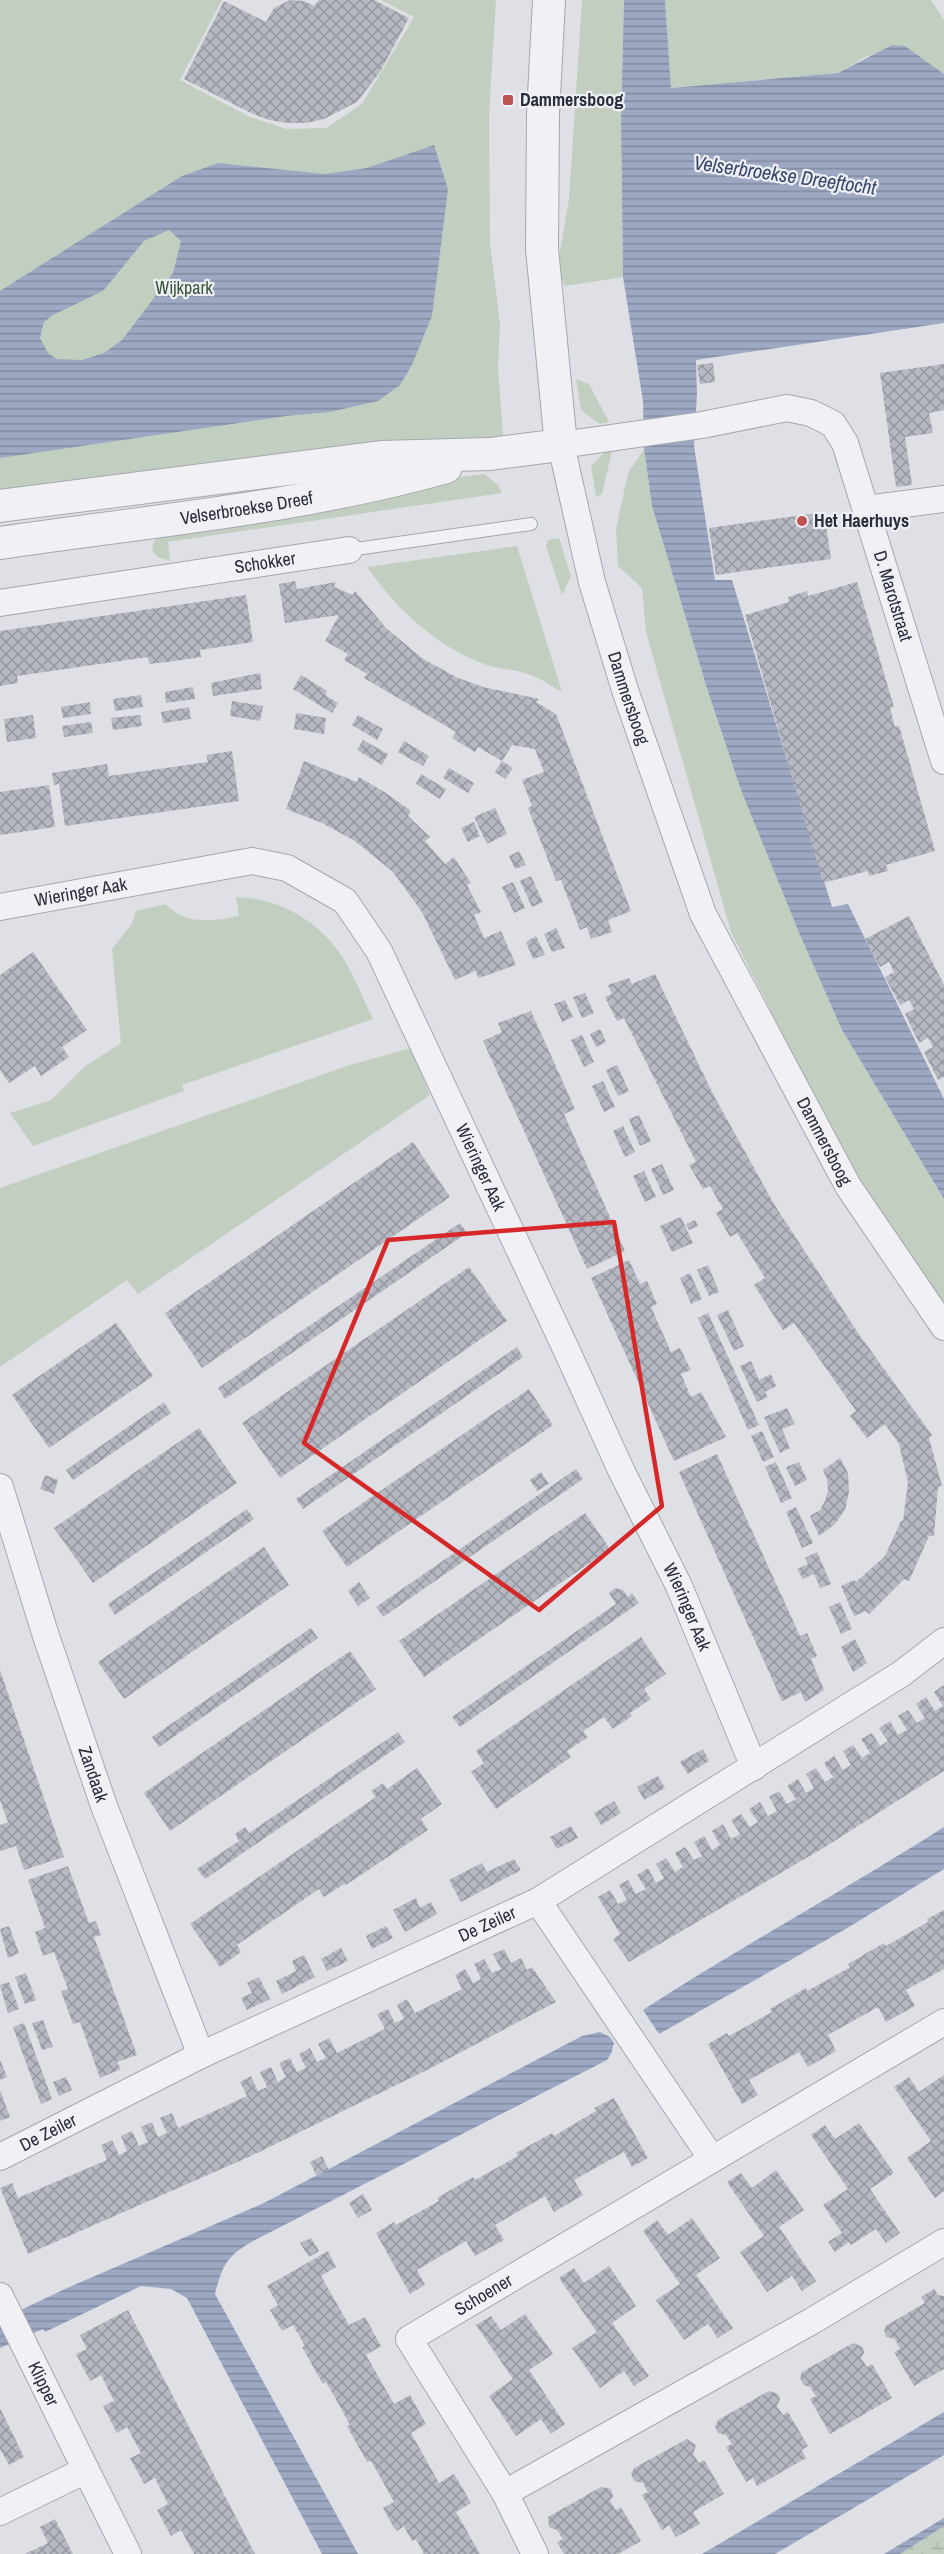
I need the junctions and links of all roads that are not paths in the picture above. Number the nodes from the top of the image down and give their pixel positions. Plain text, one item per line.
1 (549, 0) edge
2 (561, 445) junction
3 (490, 454) junction
4 (944, 499) edge
5 (0, 506) edge
6 (866, 509) junction
7 (531, 524) dead end
8 (0, 543) edge
9 (349, 550) joint
10 (0, 603) edge
11 (944, 760) edge
12 (0, 907) edge
13 (944, 1327) edge
14 (0, 1487) edge
15 (944, 1641) edge
16 (754, 1767) junction
17 (538, 1901) junction
18 (944, 2022) edge
19 (201, 2055) junction
20 (0, 2157) edge
21 (712, 2159) junction
22 (944, 2242) edge
23 (1, 2297) edge
24 (86, 2470) junction
25 (505, 2493) junction
26 (0, 2512) edge
27 (128, 2554) edge
28 (535, 2554) edge

1 - 2 street, Dammersboog
2 - 3 street, Velserbroekse Dreef
2 - 6 street, D. Marotstraat
2 - 13 street, Dammersboog
3 - 5 street, Velserbroekse Dreef
3 - 8 street, Velserbroekse Dreef
4 - 6 street
6 - 11 street, D. Marotstraat
7 - 9 lane, Schokker
9 - 10 street, Schokker
12 - 16 street, Wieringer Aak
14 - 19 street, Zandaak
15 - 16 street, De Zeiler
16 - 17 street, De Zeiler
17 - 19 street, De Zeiler
17 - 21 street
18 - 21 street, Schoener
19 - 20 street, De Zeiler
21 - 25 street, Schoener
22 - 25 street
23 - 24 street, Klipper
24 - 26 street
24 - 27 street, Klipper
25 - 28 street, Schoener

